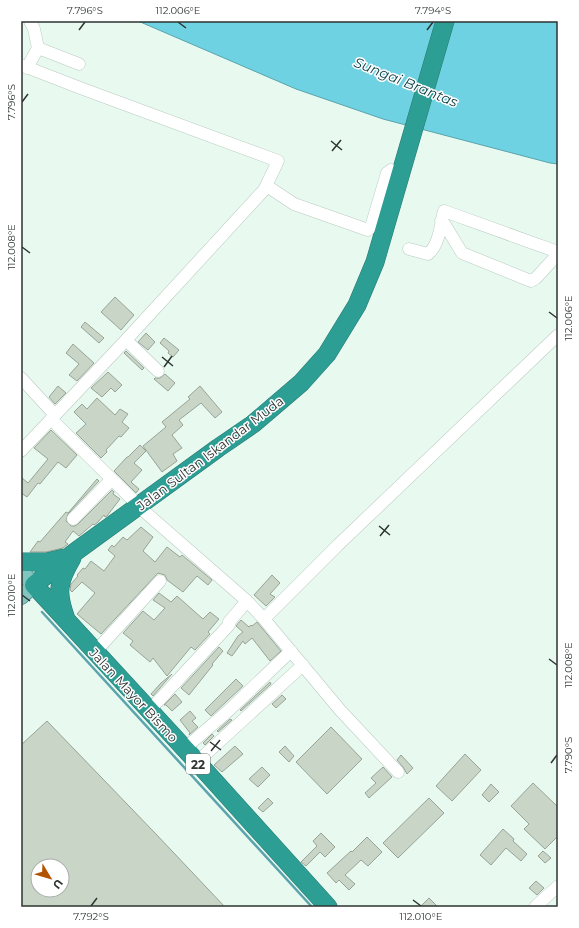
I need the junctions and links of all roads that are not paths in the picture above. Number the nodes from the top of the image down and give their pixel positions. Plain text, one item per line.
1 (30, 21) edge
2 (445, 21) edge
3 (38, 48) junction
4 (79, 64) dead end
5 (24, 66) edge
6 (395, 174) junction
7 (267, 186) junction
8 (441, 221) junction
9 (409, 249) dead end
10 (558, 253) edge
11 (558, 335) edge
12 (126, 340) junction
13 (158, 371) dead end
14 (21, 378) edge
15 (53, 417) junction
16 (21, 451) edge
17 (112, 479) junction
18 (140, 506) junction
19 (74, 519) dead end
20 (75, 552) junction
21 (21, 562) edge
22 (21, 571) edge
23 (160, 581) dead end
24 (28, 591) edge
25 (247, 601) junction
26 (264, 619) junction
27 (67, 622) junction
28 (291, 651) junction
29 (95, 652) junction
30 (302, 665) junction
31 (149, 711) junction
32 (184, 749) junction
33 (197, 762) junction
34 (398, 772) dead end
35 (558, 886) edge
36 (328, 907) edge
37 (535, 907) edge

1 - 3 street
2 - 6 highway, Jalan Sultan Iskandar Muda
3 - 4 street
3 - 5 street
5 - 7 street
6 - 7 street
6 - 18 highway, Jalan Sultan Iskandar Muda
7 - 12 street
8 - 9 street
8 - 10 street
8 - 10 street
11 - 26 street
12 - 13 street
12 - 15 street
14 - 15 street
15 - 16 street
15 - 17 street
17 - 18 street
17 - 19 street
18 - 20 highway, Jalan Sultan Iskandar Muda
18 - 25 street
20 - 21 highway
20 - 24 highway, Jalan Sultan Iskandar Muda
20 - 27 highway, 22
22 - 24 main road, Jalan Mayor Bismo
23 - 29 street
24 - 27 highway, Jalan Mayor Bismo / 22
25 - 26 street
25 - 31 street
26 - 28 street
27 - 29 highway, Jalan Mayor Bismo / 22
28 - 30 street
28 - 32 street
29 - 31 highway, Jalan Mayor Bismo / 22
30 - 33 street
30 - 34 street
31 - 32 highway, Jalan Mayor Bismo / 22
32 - 33 highway, Jalan Mayor Bismo / 22
33 - 36 highway, Jalan Mayor Bismo / 22
35 - 37 street

